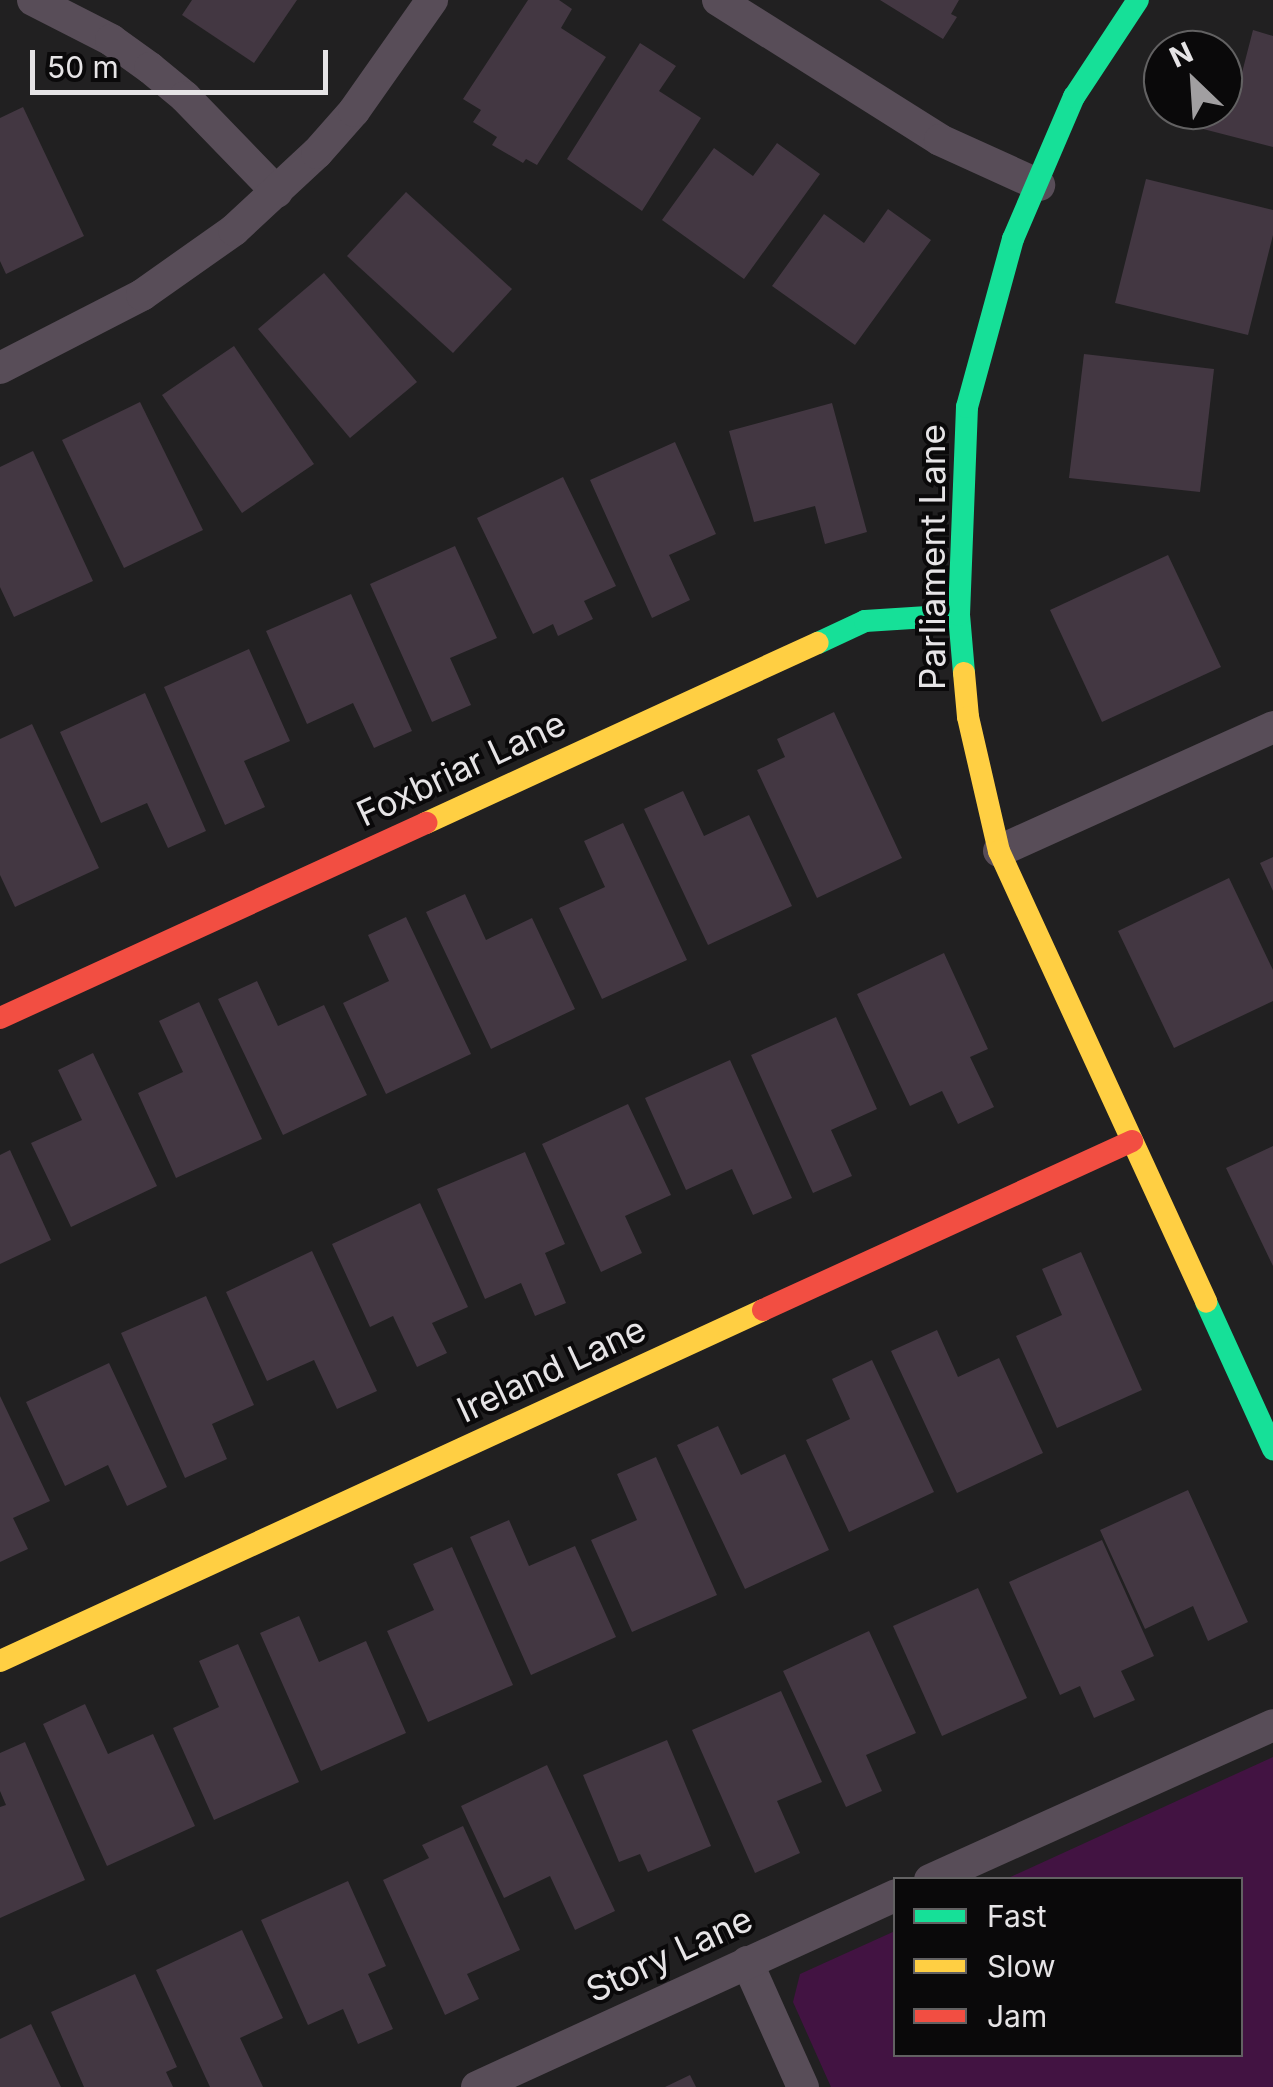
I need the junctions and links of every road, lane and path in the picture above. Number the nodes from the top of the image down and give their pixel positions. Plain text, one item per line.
1 (33, 0) edge
2 (432, 0) edge
3 (718, 0) edge
4 (1138, 0) edge
5 (1039, 185) junction
6 (277, 192) junction
7 (0, 368) edge
8 (960, 615) junction
9 (1273, 727) edge
10 (999, 851) junction
11 (0, 1018) edge
12 (1132, 1141) junction
13 (1265, 1411) edge
14 (1273, 1449) edge
15 (0, 1661) edge
16 (1273, 1725) edge
17 (937, 1877) edge
18 (893, 1896) edge
19 (747, 1962) junction
20 (477, 2087) edge
21 (803, 2087) edge

1 - 6 street
2 - 6 street
3 - 5 street
4 - 5 street, Parliament Lane
5 - 8 street, Parliament Lane
6 - 7 street
8 - 10 street, Parliament Lane
8 - 11 street, Foxbriar Lane
9 - 10 street
10 - 12 street, Parliament Lane
12 - 13 street, Parliament Lane
12 - 15 street, Ireland Lane
13 - 14 street, Parliament Lane
16 - 17 street
18 - 19 street, Story Lane
19 - 20 street, Story Lane
19 - 21 street

